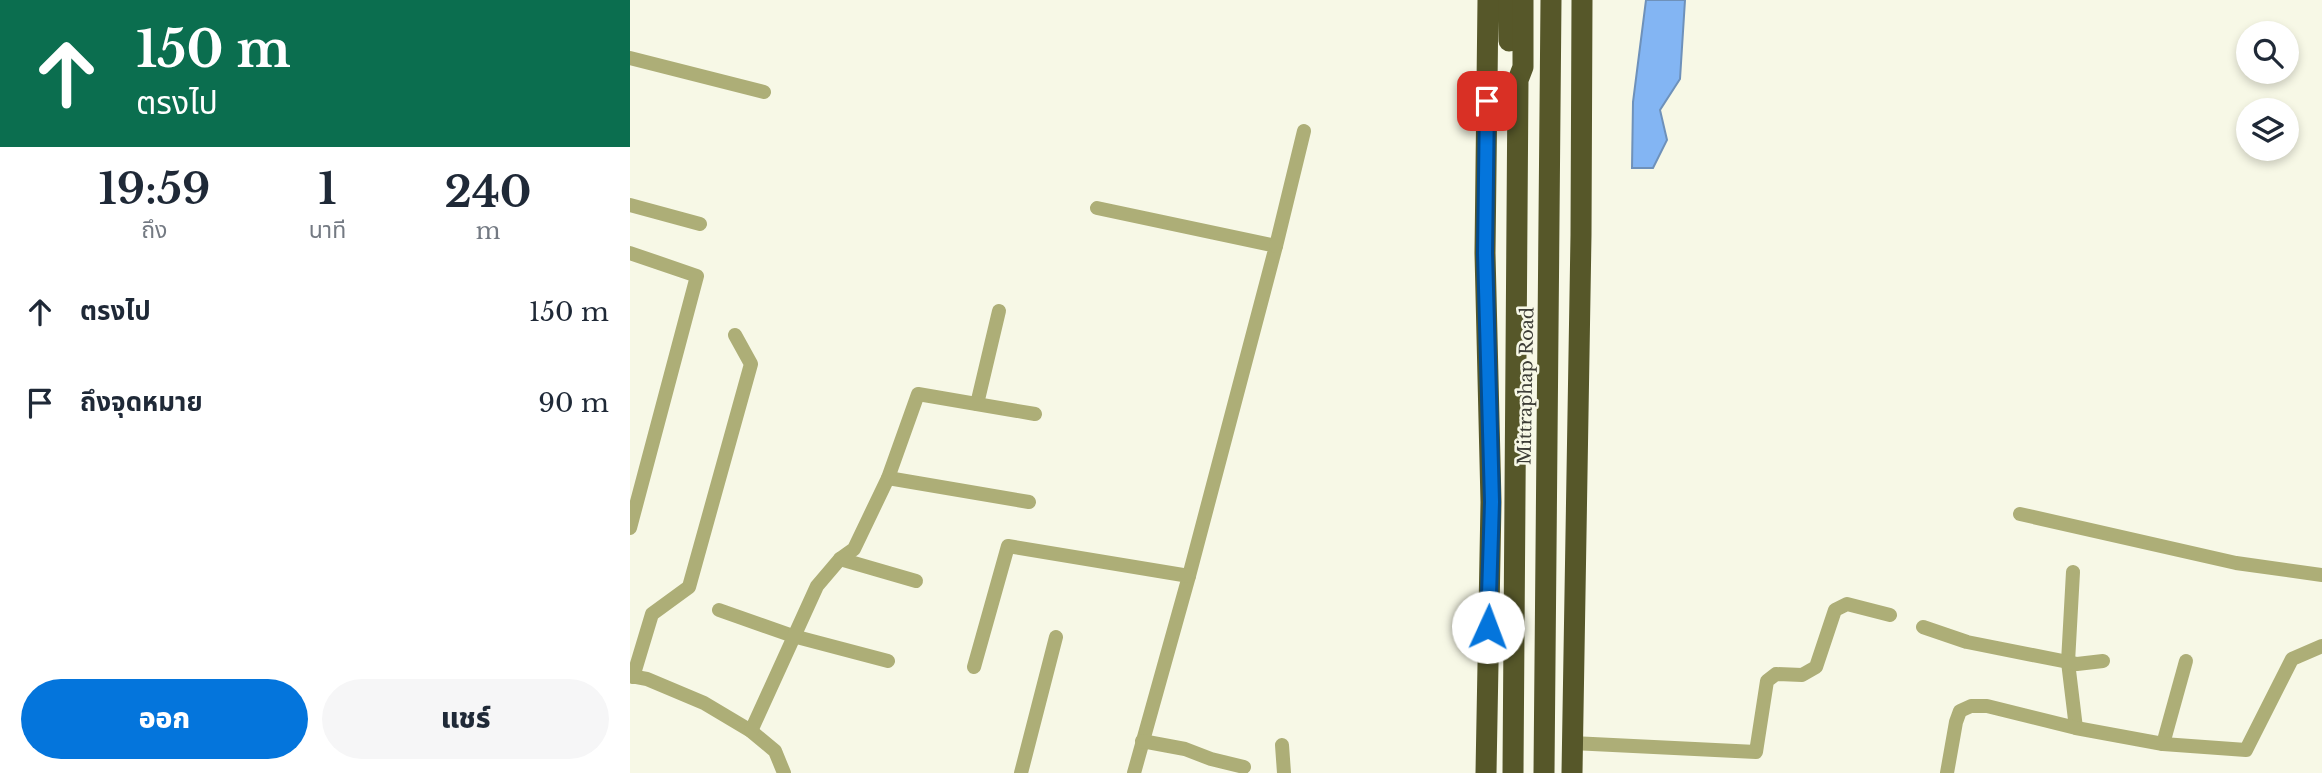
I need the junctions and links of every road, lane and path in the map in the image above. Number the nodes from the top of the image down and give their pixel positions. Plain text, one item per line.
1 (1488, 0) edge
2 (1508, 0) edge
3 (1523, 0) edge
4 (1582, 0) edge
5 (1553, 2) edge
6 (630, 58) edge
7 (1518, 80) junction
8 (764, 92) dead end
9 (1304, 131) dead end
10 (630, 205) edge
11 (1097, 208) dead end
12 (700, 224) dead end
13 (1276, 246) junction
14 (630, 253) edge
15 (999, 311) dead end
16 (735, 335) dead end
17 (977, 404) junction
18 (1035, 414) dead end
19 (888, 478) junction
20 (1029, 502) dead end
21 (2020, 514) dead end
22 (630, 528) edge
23 (841, 559) junction
24 (2073, 572) dead end
25 (1514, 575) junction
26 (2322, 575) edge
27 (1189, 576) junction
28 (1547, 577) junction
29 (916, 581) dead end
30 (719, 610) dead end
31 (1890, 615) dead end
32 (1923, 628) dead end
33 (793, 636) junction
34 (1056, 637) dead end
35 (2322, 646) edge
36 (888, 661) dead end
37 (2103, 661) dead end
38 (2186, 661) dead end
39 (2068, 662) junction
40 (974, 667) dead end
41 (632, 676) edge
42 (1573, 696) junction
43 (1487, 703) junction
44 (2076, 728) junction
45 (751, 732) junction
46 (1142, 741) junction
47 (1572, 743) junction
48 (2163, 744) junction
49 (1282, 746) dead end
50 (1244, 767) dead end
51 (785, 773) edge
52 (1021, 773) edge
53 (1134, 773) edge
54 (1284, 773) edge
55 (1486, 773) edge
56 (1513, 773) edge
57 (1544, 773) edge
58 (1572, 773) edge
59 (1947, 773) edge

1 - 43 highway, Mittraphap Road
2 - 7 highway
3 - 7 highway, Mittraphap Road
4 - 42 highway
5 - 28 highway, Mittraphap Road
6 - 8 street
7 - 25 highway, Mittraphap Road
9 - 13 street
10 - 12 street
11 - 13 street
13 - 27 street
14 - 22 street
15 - 17 street
16 - 41 street
17 - 18 street
17 - 19 street
19 - 20 street
19 - 23 street
21 - 26 street
23 - 29 street
23 - 33 street
24 - 39 street
25 - 43 highway
25 - 56 highway, Mittraphap Road
27 - 40 street
27 - 46 street
28 - 42 highway
28 - 57 highway, Mittraphap Road
30 - 33 street
31 - 47 street
32 - 39 street
33 - 36 street
33 - 45 street
34 - 52 street
35 - 48 street
37 - 39 street
38 - 48 street
39 - 44 street
41 - 45 street
42 - 47 highway
43 - 55 highway, Mittraphap Road
44 - 48 street
44 - 59 street
45 - 51 street
46 - 50 street
46 - 53 street
47 - 58 highway
49 - 54 street

